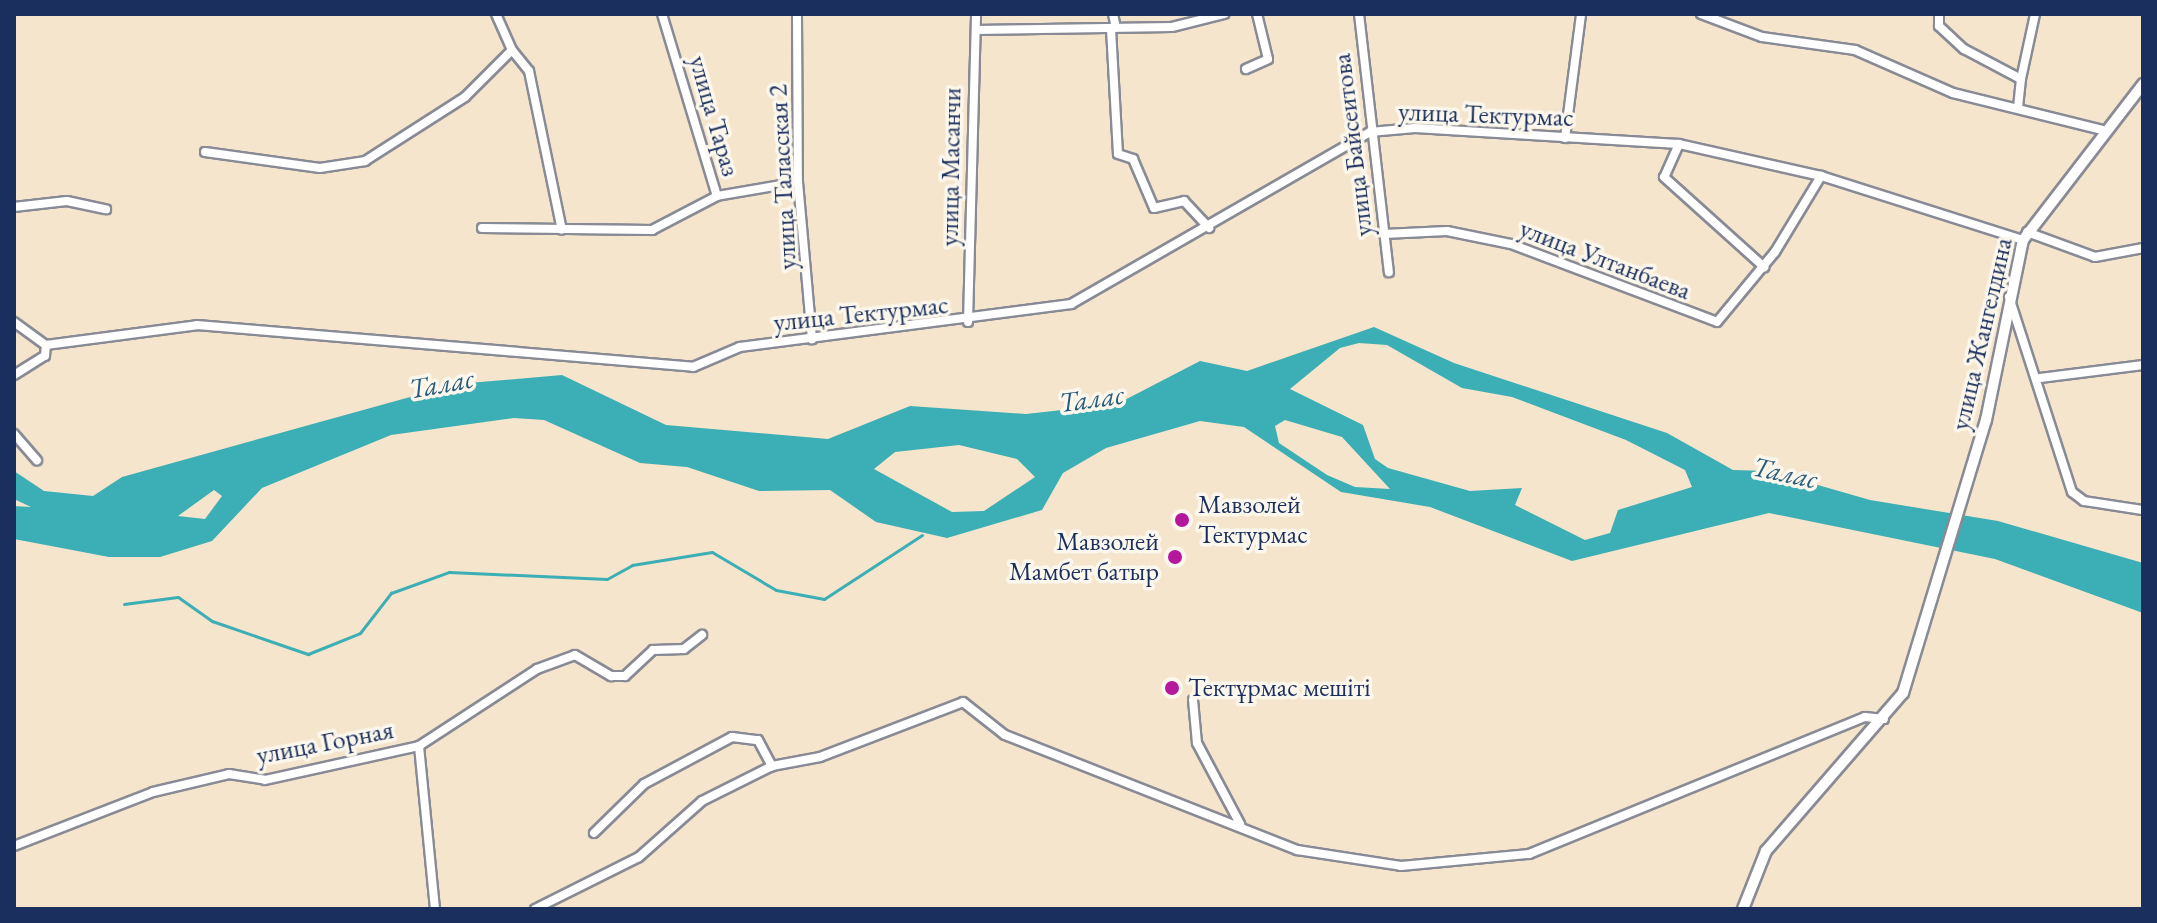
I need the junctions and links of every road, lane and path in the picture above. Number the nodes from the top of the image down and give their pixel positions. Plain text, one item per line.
1 (496, 14) edge
2 (662, 14) edge
3 (797, 14) edge
4 (976, 14) edge
5 (1113, 14) edge
6 (1171, 14) edge
7 (1224, 14) edge
8 (1257, 14) edge
9 (1359, 14) edge
10 (1581, 14) edge
11 (1701, 14) edge
12 (1939, 14) edge
13 (2035, 14) edge
14 (1172, 27) junction
15 (1114, 28) junction
16 (976, 30) junction
17 (512, 50) junction
18 (1246, 69) dead end
19 (2021, 79) junction
20 (2143, 84) edge
21 (2018, 107) junction
22 (2102, 130) junction
23 (1370, 132) junction
24 (1565, 138) junction
25 (1679, 144) junction
26 (205, 152) dead end
27 (1821, 176) junction
28 (798, 182) junction
29 (717, 196) junction
30 (14, 207) edge
31 (106, 209) dead end
32 (482, 228) dead end
33 (1209, 228) junction
34 (562, 230) junction
35 (1384, 234) junction
36 (2025, 236) junction
37 (2143, 248) edge
38 (1764, 267) junction
39 (1389, 272) dead end
40 (2008, 296) junction
41 (14, 322) edge
42 (968, 322) junction
43 (812, 339) junction
44 (46, 345) junction
45 (2143, 365) edge
46 (14, 375) edge
47 (2040, 378) junction
48 (14, 434) edge
49 (37, 460) dead end
50 (2143, 510) edge
51 (702, 635) dead end
52 (1193, 700) dead end
53 (1885, 719) junction
54 (419, 746) junction
55 (772, 766) junction
56 (1240, 825) junction
57 (594, 833) dead end
58 (14, 846) edge
59 (439, 908) edge
60 (535, 909) edge
61 (1743, 909) edge

1 - 17 street
2 - 29 street, улица Тараз
3 - 28 street, улица Таласская 2
4 - 16 street, улица Масанчи
5 - 15 street
6 - 14 street
7 - 14 street
8 - 18 street
9 - 23 street, улица Байсеитова
10 - 24 street
11 - 21 street
12 - 19 street
13 - 19 street
14 - 15 street
15 - 16 street
15 - 33 street
16 - 42 street, улица Масанчи
17 - 26 street
17 - 34 street
19 - 21 street
20 - 22 street, улица Жангелдина
21 - 22 street
22 - 36 street, улица Жангелдина
23 - 24 street, улица Тектурмас
23 - 33 street, улица Тектурмас
23 - 35 street, улица Байсеитова
24 - 25 street, улица Тектурмас
25 - 27 street, улица Тектурмас
25 - 38 street
27 - 36 street, улица Тектурмас
27 - 38 street
28 - 29 street, улица Тараз
28 - 43 street, улица Таласская 2
29 - 34 street
30 - 31 street
32 - 34 street
33 - 42 street, улица Тектурмас
35 - 38 street, улица Ултанбаева
35 - 39 street, улица Байсеитова
36 - 37 street, улица Тектурмас
36 - 40 street, улица Жангелдина
40 - 47 street
40 - 53 street, улица Жангелдина
41 - 44 street
42 - 43 street, улица Тектурмас
43 - 44 street, улица Тектурмас
44 - 46 street
45 - 47 street
47 - 50 street
48 - 49 street
51 - 54 street, улица Горная
52 - 56 street
53 - 56 street
53 - 61 street, улица Жангелдина
54 - 58 street, улица Горная
54 - 59 street
55 - 56 street
55 - 57 street
55 - 60 street

